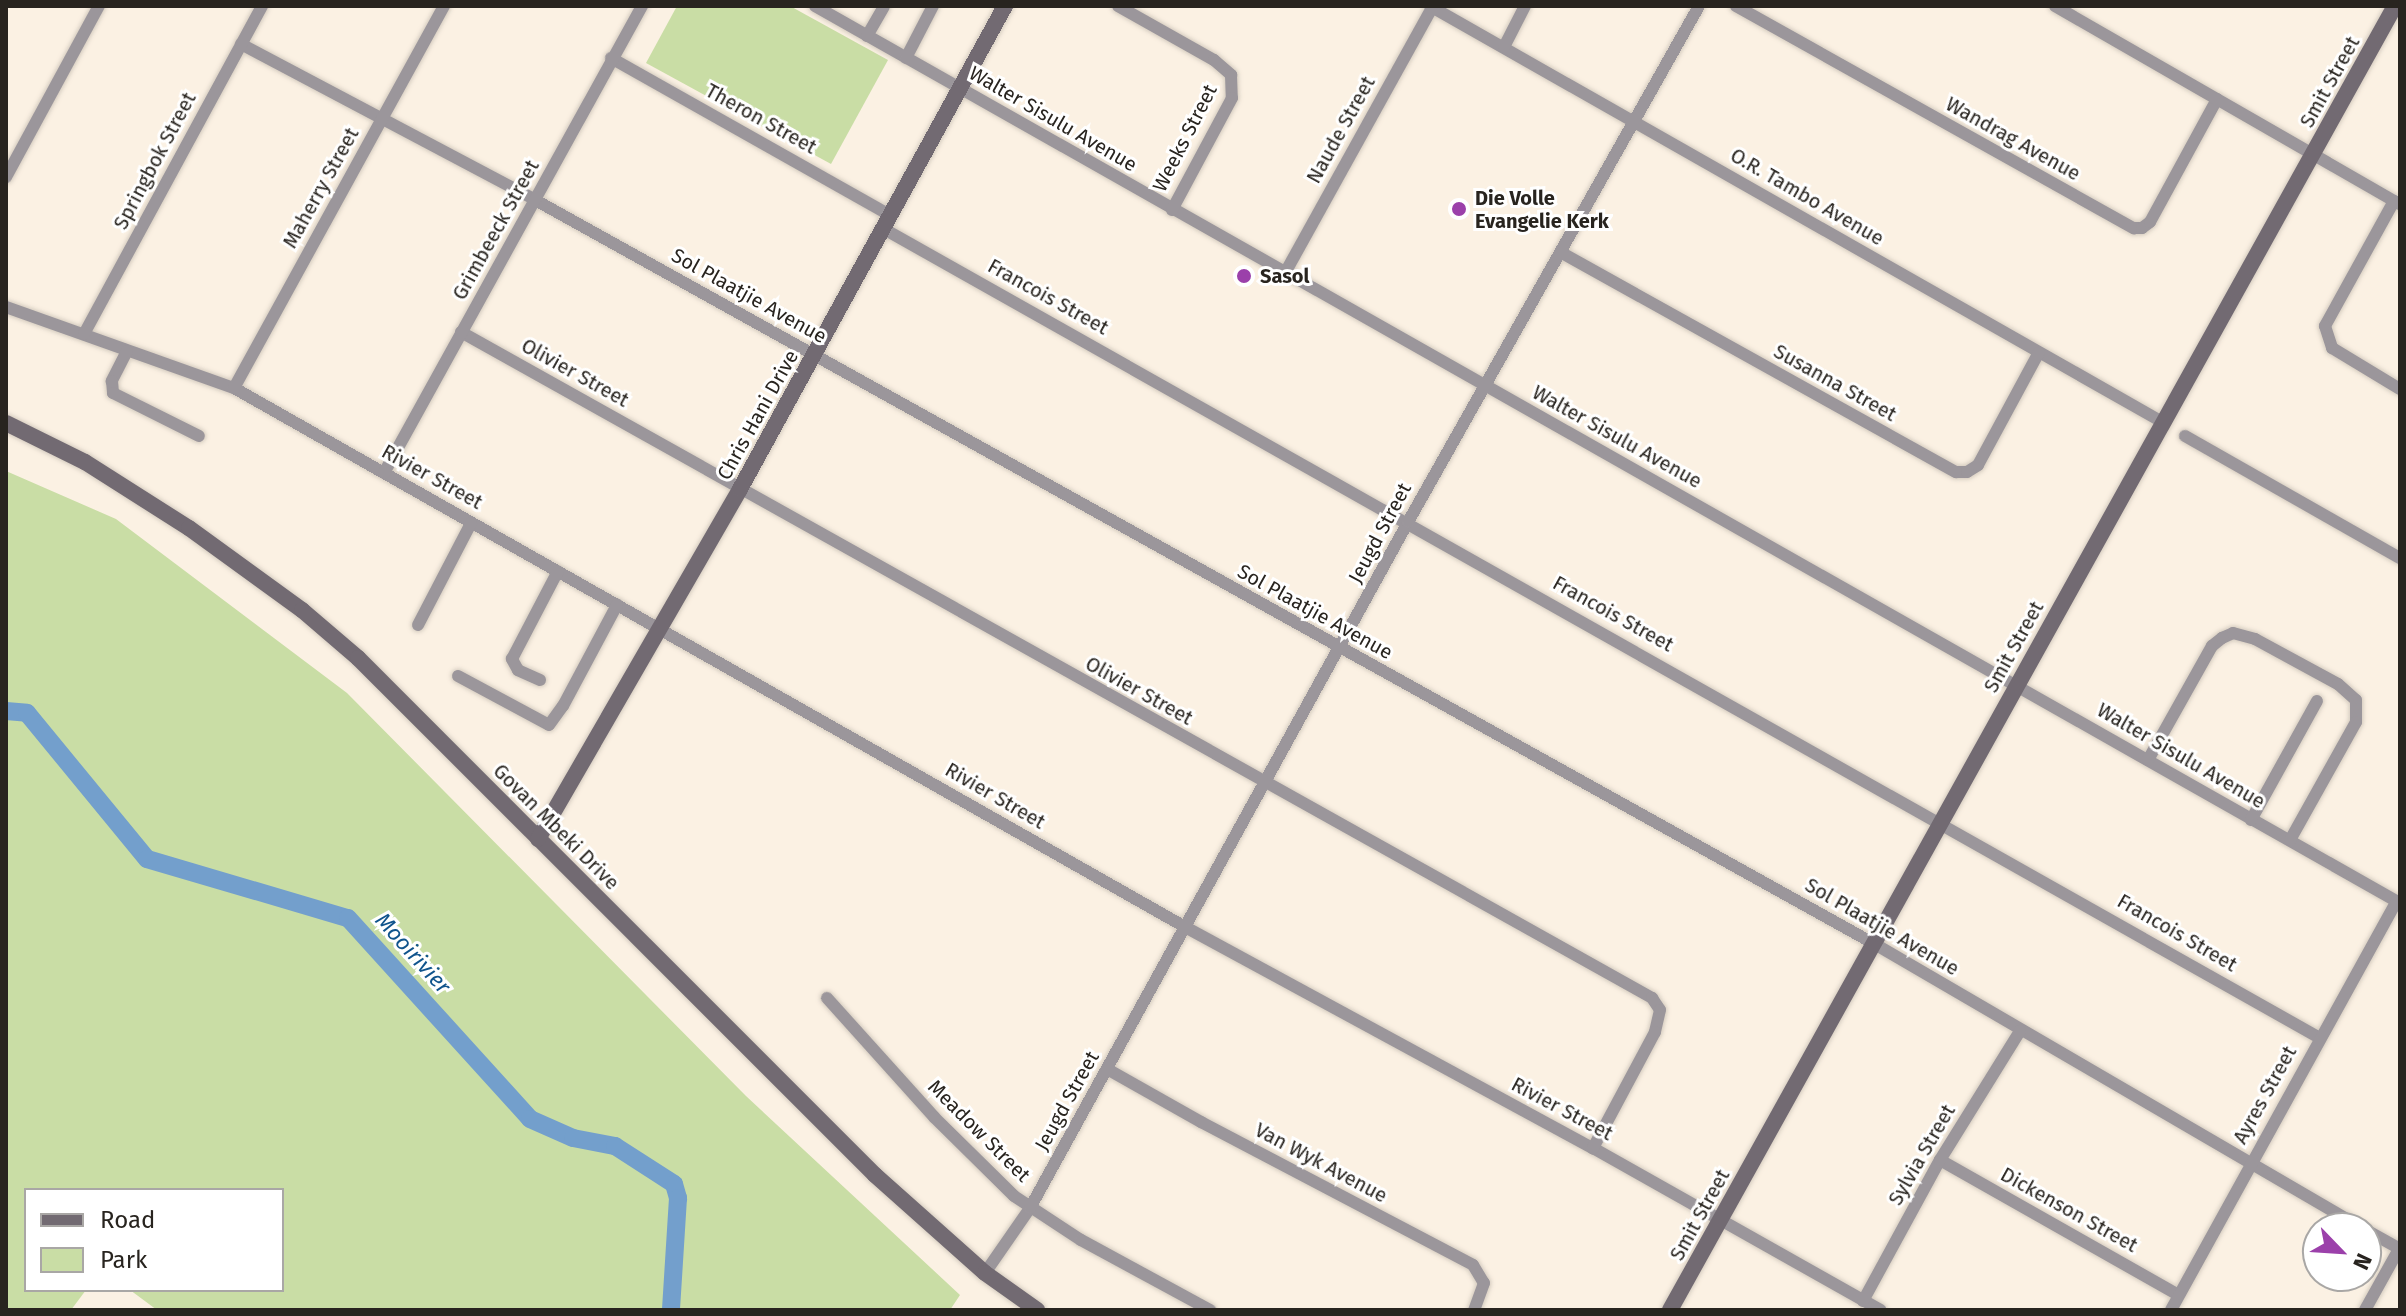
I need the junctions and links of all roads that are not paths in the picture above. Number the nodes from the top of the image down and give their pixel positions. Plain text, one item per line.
1 (99, 6) edge
2 (262, 6) edge
3 (444, 6) edge
4 (642, 6) edge
5 (815, 6) edge
6 (884, 6) edge
7 (933, 6) edge
8 (1005, 6) edge
9 (1118, 6) edge
10 (1525, 6) edge
11 (1699, 6) edge
12 (1736, 6) edge
13 (2055, 6) edge
14 (2398, 6) edge
15 (1431, 7) edge
16 (833, 10) edge
17 (867, 36) junction
18 (241, 44) junction
19 (1504, 47) junction
20 (611, 58) junction
21 (906, 58) junction
22 (960, 89) junction
23 (2217, 99) junction
24 (383, 117) junction
25 (1636, 123) junction
26 (2315, 153) junction
27 (6, 177) edge
28 (537, 201) junction
29 (2397, 202) edge
30 (1172, 210) junction
31 (887, 222) junction
32 (1562, 253) junction
33 (1285, 273) junction
34 (6, 307) edge
35 (461, 332) junction
36 (84, 334) junction
37 (127, 351) junction
38 (2039, 352) junction
39 (814, 355) junction
40 (1485, 386) junction
41 (234, 388) junction
42 (2400, 389) edge
43 (6, 423) edge
44 (2164, 423) junction
45 (199, 436) dead end
46 (2185, 436) dead end
47 (384, 473) junction
48 (740, 489) junction
49 (1408, 522) junction
50 (471, 523) junction
51 (2400, 558) edge
52 (558, 571) junction
53 (617, 605) junction
54 (418, 625) dead end
55 (661, 630) junction
56 (1341, 649) junction
57 (458, 676) dead end
58 (540, 680) dead end
59 (2015, 685) junction
60 (2317, 701) dead end
61 (2148, 760) junction
62 (1266, 785) junction
63 (2251, 820) junction
64 (1940, 821) junction
65 (538, 839) junction
66 (2290, 840) junction
67 (2398, 902) edge
68 (1187, 928) junction
69 (1873, 943) junction
70 (827, 998) dead end
71 (2020, 1031) junction
72 (2320, 1038) junction
73 (1107, 1069) junction
74 (1593, 1148) junction
75 (1940, 1160) junction
76 (2249, 1164) junction
77 (1030, 1208) junction
78 (2334, 1212) edge
79 (1720, 1220) junction
80 (2382, 1238) edge
81 (2400, 1248) edge
82 (985, 1273) junction
83 (2179, 1295) junction
84 (1863, 1301) junction
85 (1037, 1310) edge
86 (1210, 1310) edge
87 (1474, 1310) edge
88 (1670, 1310) edge
89 (1880, 1310) edge
90 (2171, 1310) edge
91 (2365, 1310) edge

1 - 27 street
2 - 18 street, Springbok Street
3 - 24 street, Maherry Street
4 - 20 street, Grimbeeck Street
5 - 16 street, Walter Sisulu Avenue
6 - 17 street
7 - 21 street
8 - 22 street, Chris Hani Drive
9 - 30 street, Weeks Street
10 - 19 street
11 - 25 street, Jeugd Street
12 - 23 street, Wandrag Avenue
13 - 23 street
14 - 26 street, Smit Street
15 - 19 street, O.R. Tambo Avenue
15 - 33 street, Naude Street
16 - 17 street, Walter Sisulu Avenue
17 - 21 street, Walter Sisulu Avenue
18 - 24 street, Sol Plaatjie Avenue
18 - 36 street, Springbok Street
19 - 25 street, O.R. Tambo Avenue
20 - 28 street, Grimbeeck Street
20 - 31 street, Theron Street
21 - 22 street, Walter Sisulu Avenue
22 - 30 street, Walter Sisulu Avenue
22 - 31 street, Chris Hani Drive
23 - 26 street
24 - 28 street, Sol Plaatjie Avenue
24 - 41 street, Maherry Street
25 - 32 street, Jeugd Street
25 - 38 street, O.R. Tambo Avenue
26 - 29 street
26 - 44 street, Smit Street
28 - 35 street, Grimbeeck Street
28 - 39 street, Sol Plaatjie Avenue
29 - 42 street
30 - 33 street, Walter Sisulu Avenue
31 - 39 street, Chris Hani Drive
31 - 49 street, Francois Street
32 - 38 street, Susanna Street
32 - 40 street, Jeugd Street
33 - 40 street, Walter Sisulu Avenue
34 - 36 street, Rivier Street
35 - 47 street, Grimbeeck Street
35 - 48 street, Olivier Street
36 - 37 street, Rivier Street
37 - 41 street, Rivier Street
37 - 45 street
38 - 44 street, O.R. Tambo Avenue
39 - 48 street, Chris Hani Drive
39 - 56 street, Sol Plaatjie Avenue
40 - 49 street, Jeugd Street
40 - 59 street, Walter Sisulu Avenue
41 - 47 street, Rivier Street
43 - 65 street, Govan Mbeki Drive
44 - 59 street, Smit Street
46 - 51 street
47 - 50 street, Rivier Street
48 - 55 street, Chris Hani Drive
48 - 62 street, Olivier Street
49 - 56 street, Jeugd Street
49 - 64 street, Francois Street
50 - 52 street, Rivier Street
50 - 54 street
52 - 53 street, Rivier Street
52 - 58 street
53 - 55 street, Rivier Street
53 - 57 street
55 - 65 street, Chris Hani Drive
55 - 68 street, Rivier Street
56 - 62 street, Jeugd Street
56 - 69 street, Sol Plaatjie Avenue
59 - 61 street, Walter Sisulu Avenue
59 - 64 street, Smit Street
60 - 63 street
61 - 63 street, Walter Sisulu Avenue
61 - 66 street
62 - 68 street, Jeugd Street
62 - 74 street, Olivier Street
63 - 66 street, Walter Sisulu Avenue
64 - 69 street, Smit Street
64 - 72 street, Francois Street
65 - 82 street, Govan Mbeki Drive
66 - 67 street, Walter Sisulu Avenue
67 - 72 street, Ayres Street
68 - 73 street, Jeugd Street
68 - 74 street, Rivier Street
69 - 71 street, Sol Plaatjie Avenue
69 - 79 street, Smit Street
70 - 77 street, Meadow Street
71 - 75 street, Sylvia Street
71 - 76 street, Sol Plaatjie Avenue
72 - 76 street, Ayres Street
73 - 77 street, Jeugd Street
73 - 87 street, Van Wyk Avenue
74 - 79 street, Rivier Street
75 - 83 street, Dickenson Street
75 - 84 street, Sylvia Street
76 - 78 street, Sol Plaatjie Avenue
76 - 83 street, Ayres Street
77 - 82 street, Jeugd Street
77 - 86 street, Meadow Street
79 - 84 street, Rivier Street
79 - 88 street, Smit Street
80 - 81 street, Sol Plaatjie Avenue
81 - 91 street
82 - 85 street, Govan Mbeki Drive
83 - 90 street, Ayres Street
84 - 89 street, Rivier Street

